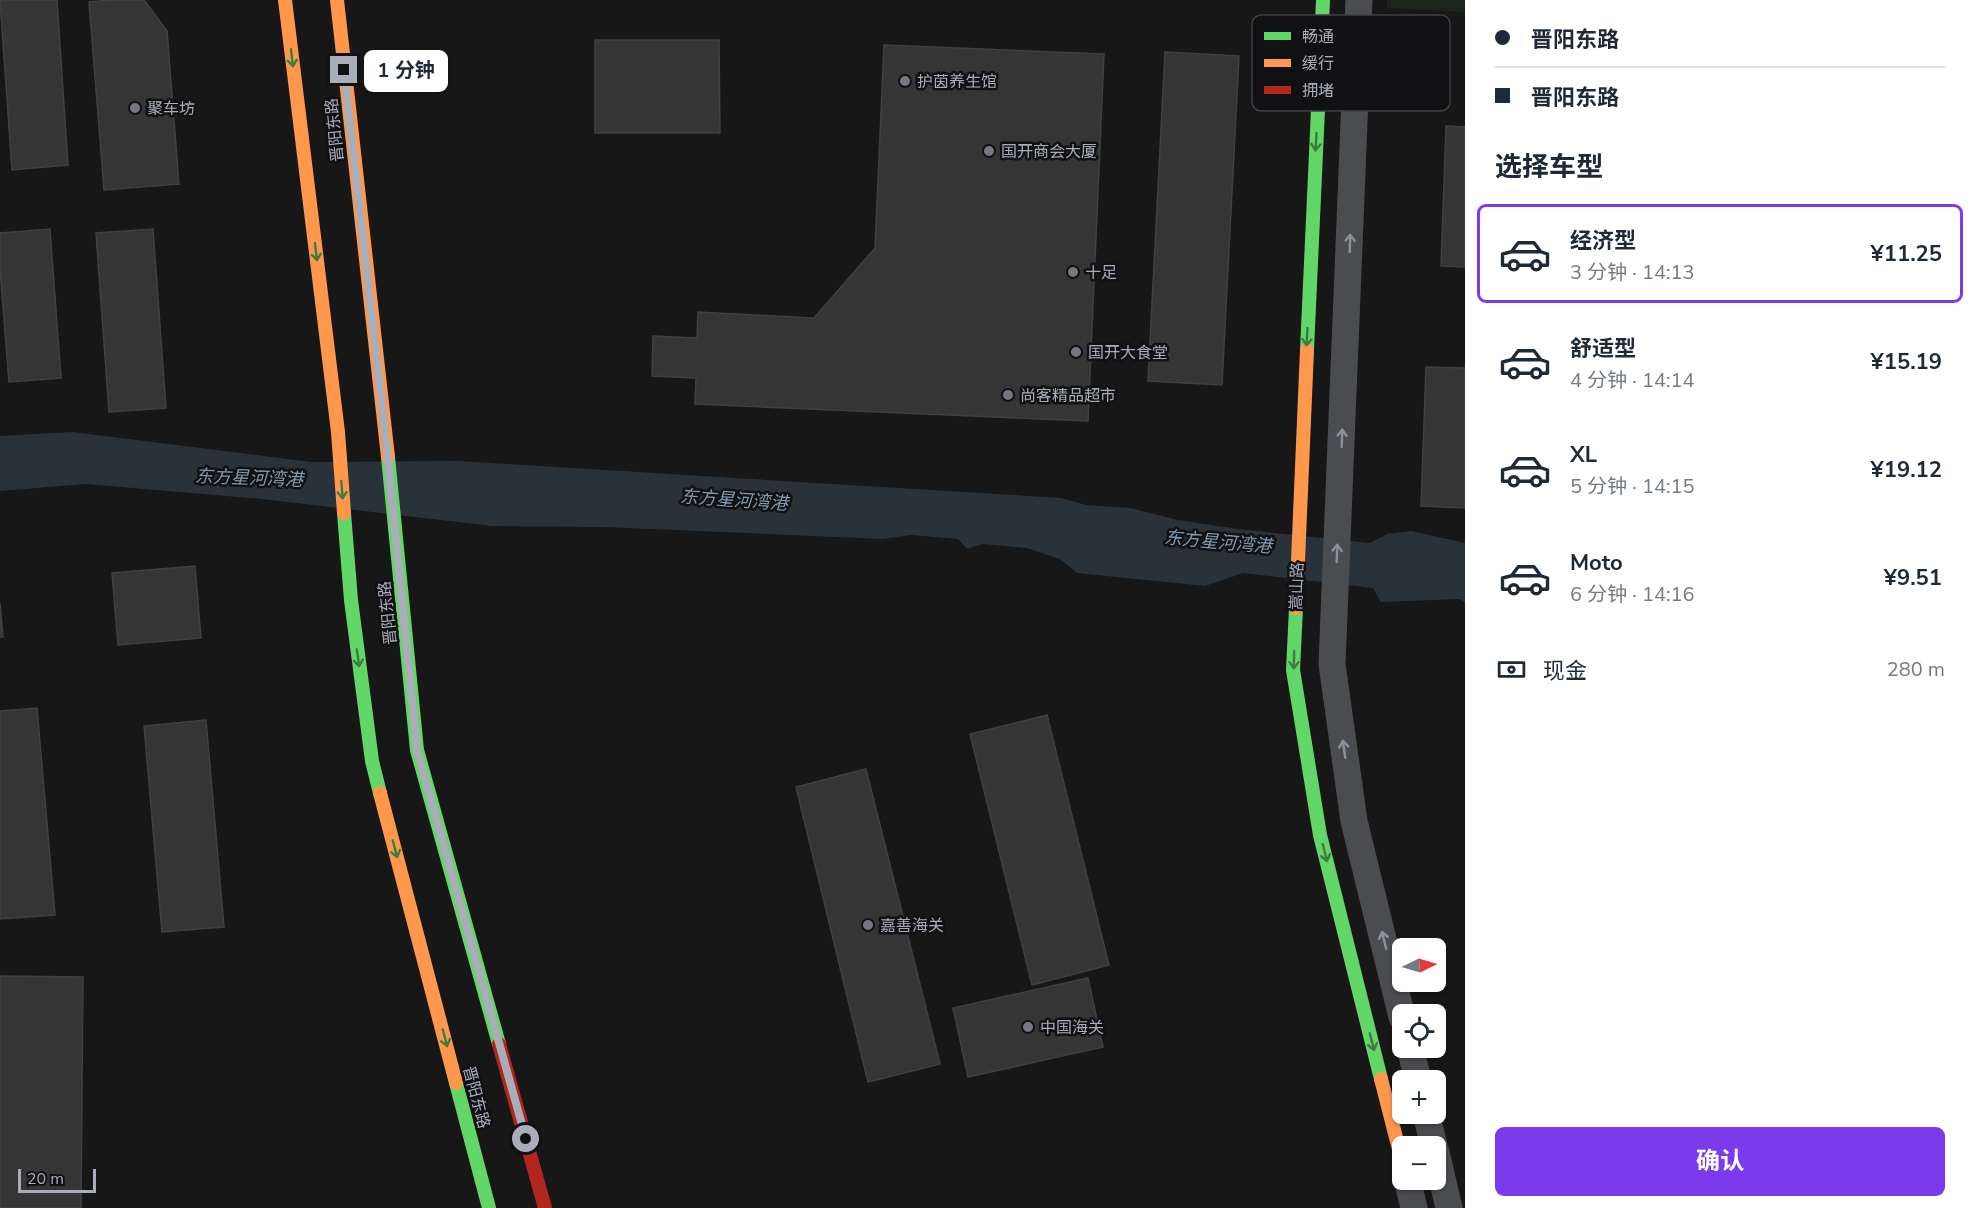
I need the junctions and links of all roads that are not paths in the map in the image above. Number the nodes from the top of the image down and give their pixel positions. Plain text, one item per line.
1 (285, 0) edge
2 (337, 0) edge
3 (1323, 0) edge
4 (1359, 0) edge
5 (1322, 15) edge
6 (1358, 15) edge
7 (1318, 111) edge
8 (1355, 111) edge
9 (1399, 1004) edge
10 (1396, 1136) edge
11 (1410, 1190) edge
12 (1445, 1190) edge
13 (489, 1208) edge
14 (545, 1208) edge
15 (1414, 1208) edge
16 (1449, 1208) edge

1 -> 13 main road, 晋阳东路
2 - 14 main road, 晋阳东路
3 -> 5 main road, 嵩山路
6 -> 4 street
7 -> 10 main road, 嵩山路
9 -> 8 street
11 - 15 street
12 - 16 street

